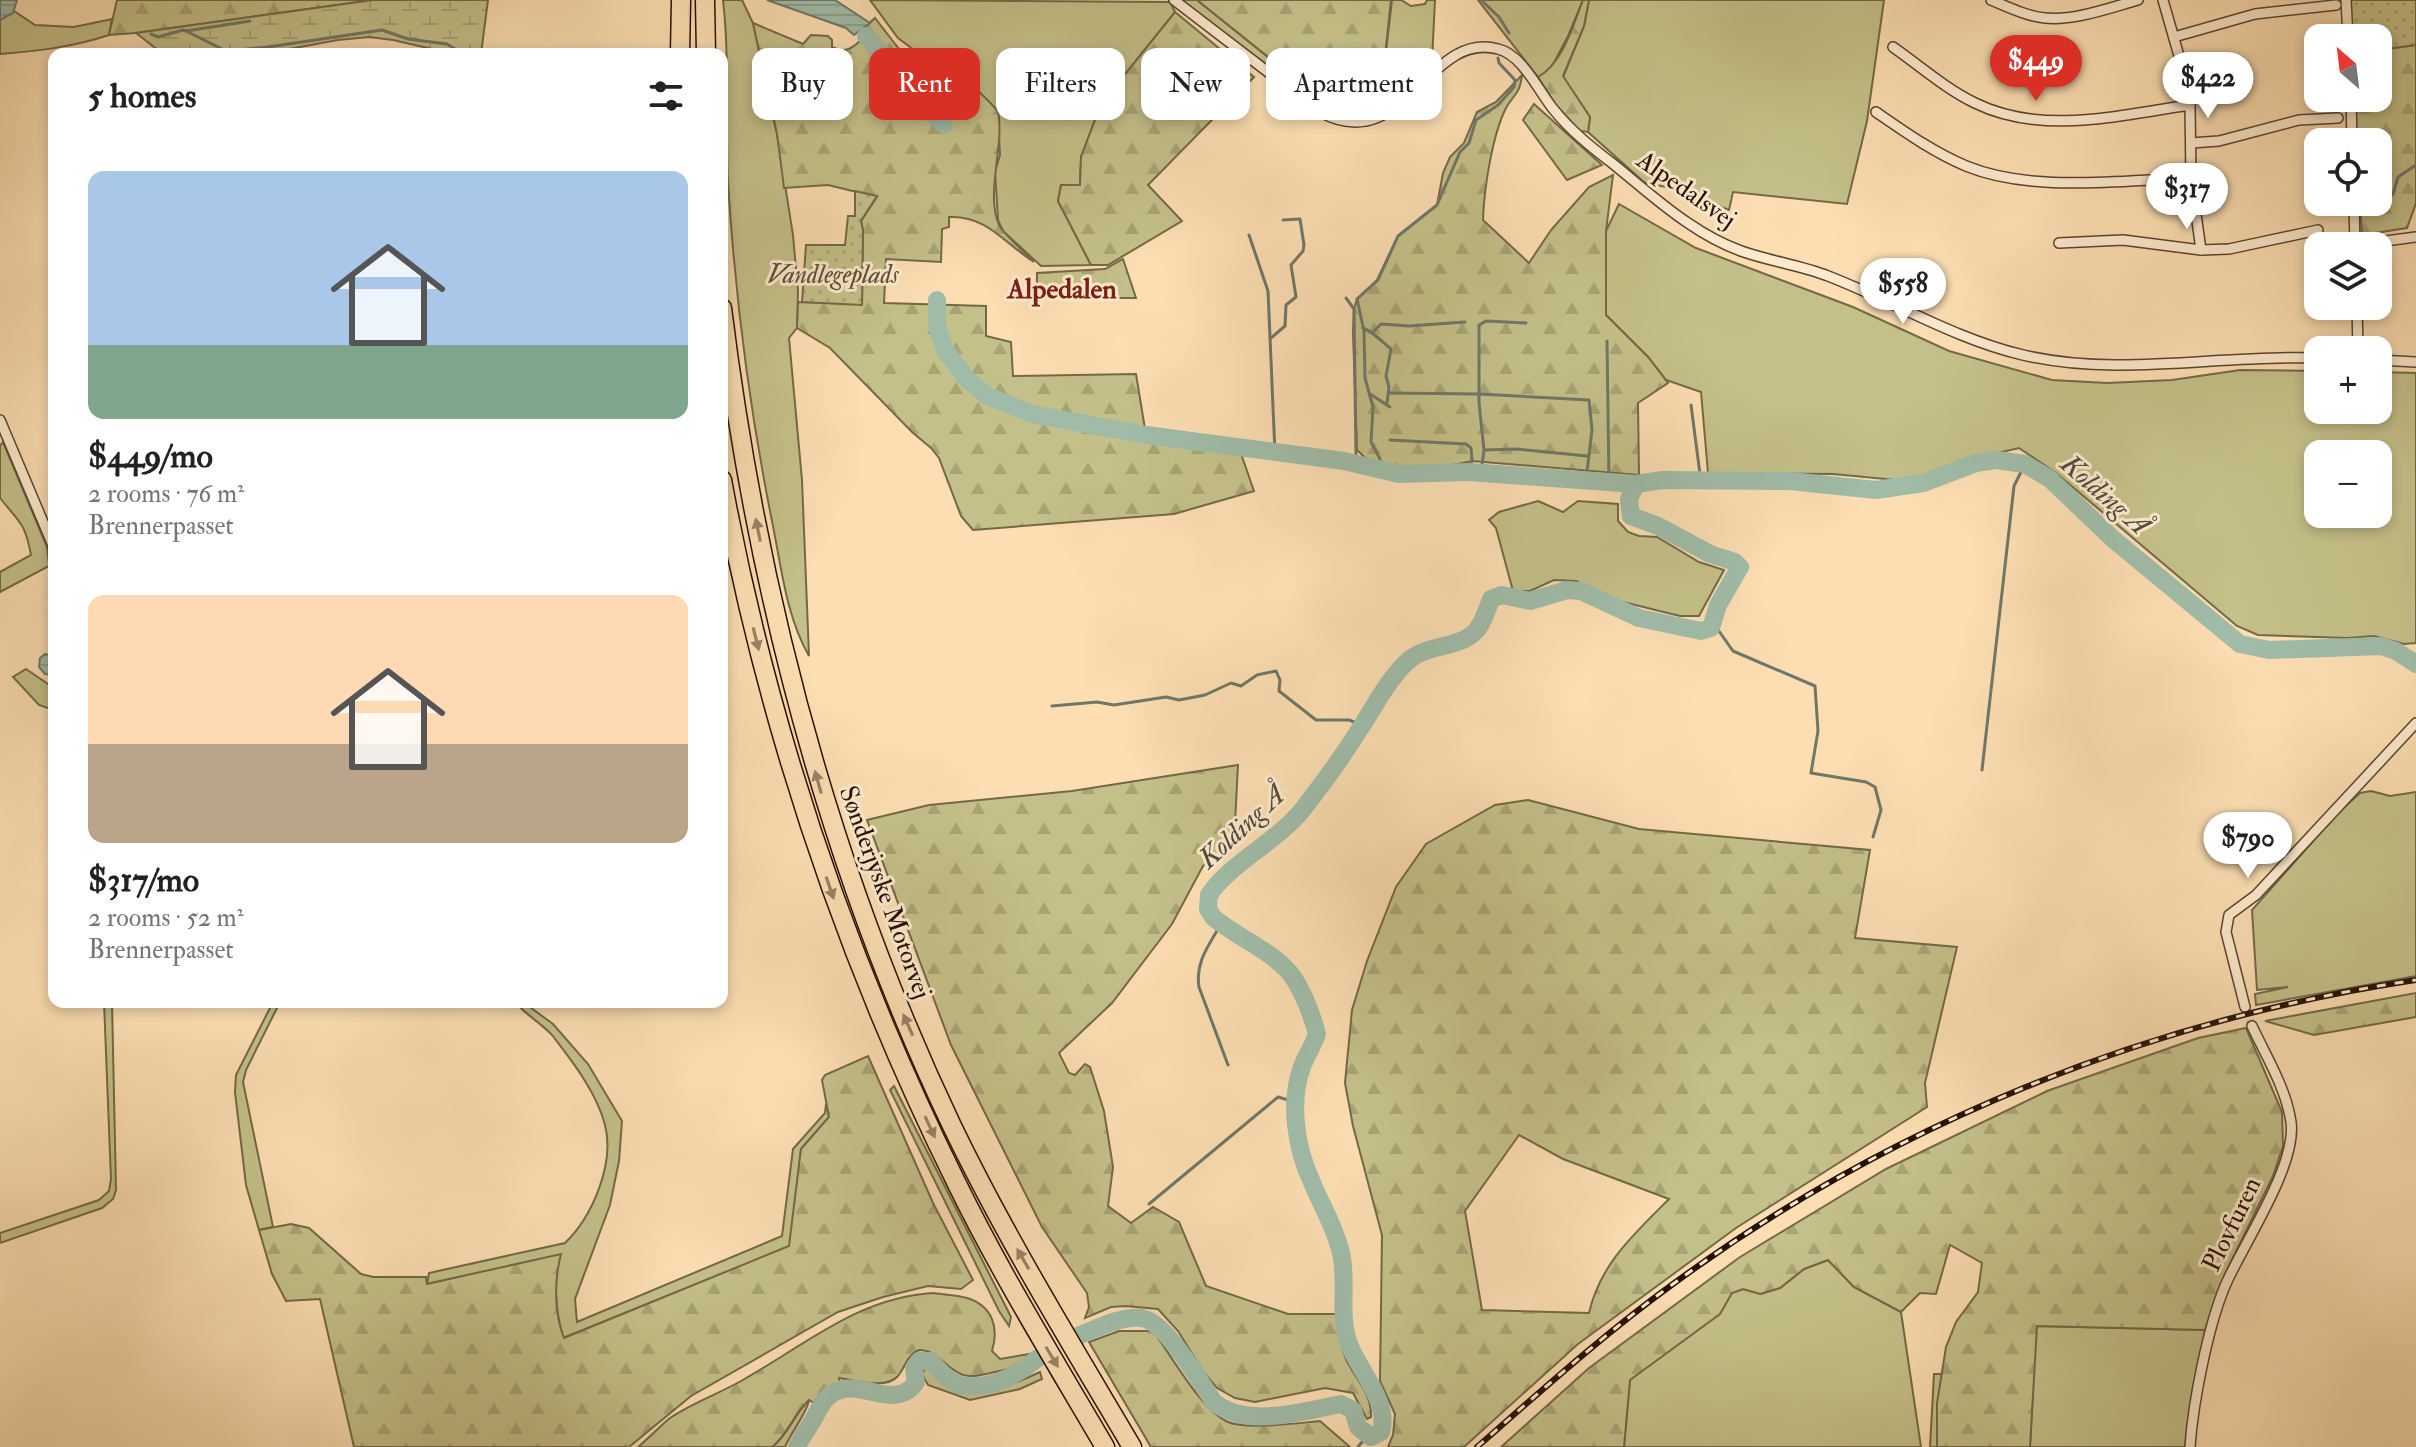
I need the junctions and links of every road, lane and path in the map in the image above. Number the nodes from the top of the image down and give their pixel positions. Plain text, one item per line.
1 (681, 0) edge
2 (705, 0) edge
3 (1174, 0) edge
4 (1991, 0) edge
5 (2138, 0) edge
6 (2163, 0) edge
7 (2341, 2) edge
8 (2345, 24) edge
9 (2174, 37) junction
10 (1893, 47) dead end
11 (680, 48) edge
12 (706, 48) edge
13 (2190, 105) junction
14 (1876, 112) dead end
15 (2338, 118) dead end
16 (2191, 143) junction
17 (2191, 178) junction
18 (2318, 230) dead end
19 (2416, 237) edge
20 (2392, 240) edge
21 (2059, 243) dead end
22 (2201, 250) junction
23 (2304, 358) edge
24 (728, 360) edge
25 (2392, 361) edge
26 (2416, 362) edge
27 (0, 420) edge
28 (728, 512) edge
29 (48, 534) edge
30 (2416, 723) edge
31 (2245, 1007) tunnel mouth
32 (2252, 1026) tunnel mouth
33 (1105, 1447) edge
34 (1132, 1447) edge
35 (2190, 1447) edge

1 - 11 highway
2 - 12 highway
3 - 23 street, Alpedalsvej
4 - 5 street
6 - 9 street
7 - 8 street
7 - 9 street
9 - 13 street
10 - 13 street
13 - 16 street
14 - 17 street
15 - 16 street
16 - 17 street
17 - 22 street
18 - 22 street
19 - 20 street
21 - 22 street
34 -> 24 highway, Sønderjyske Motorvej
25 - 26 street
27 - 29 street
28 -> 33 highway, Sønderjyske Motorvej
30 - 31 street
32 - 35 street, Plovfuren

